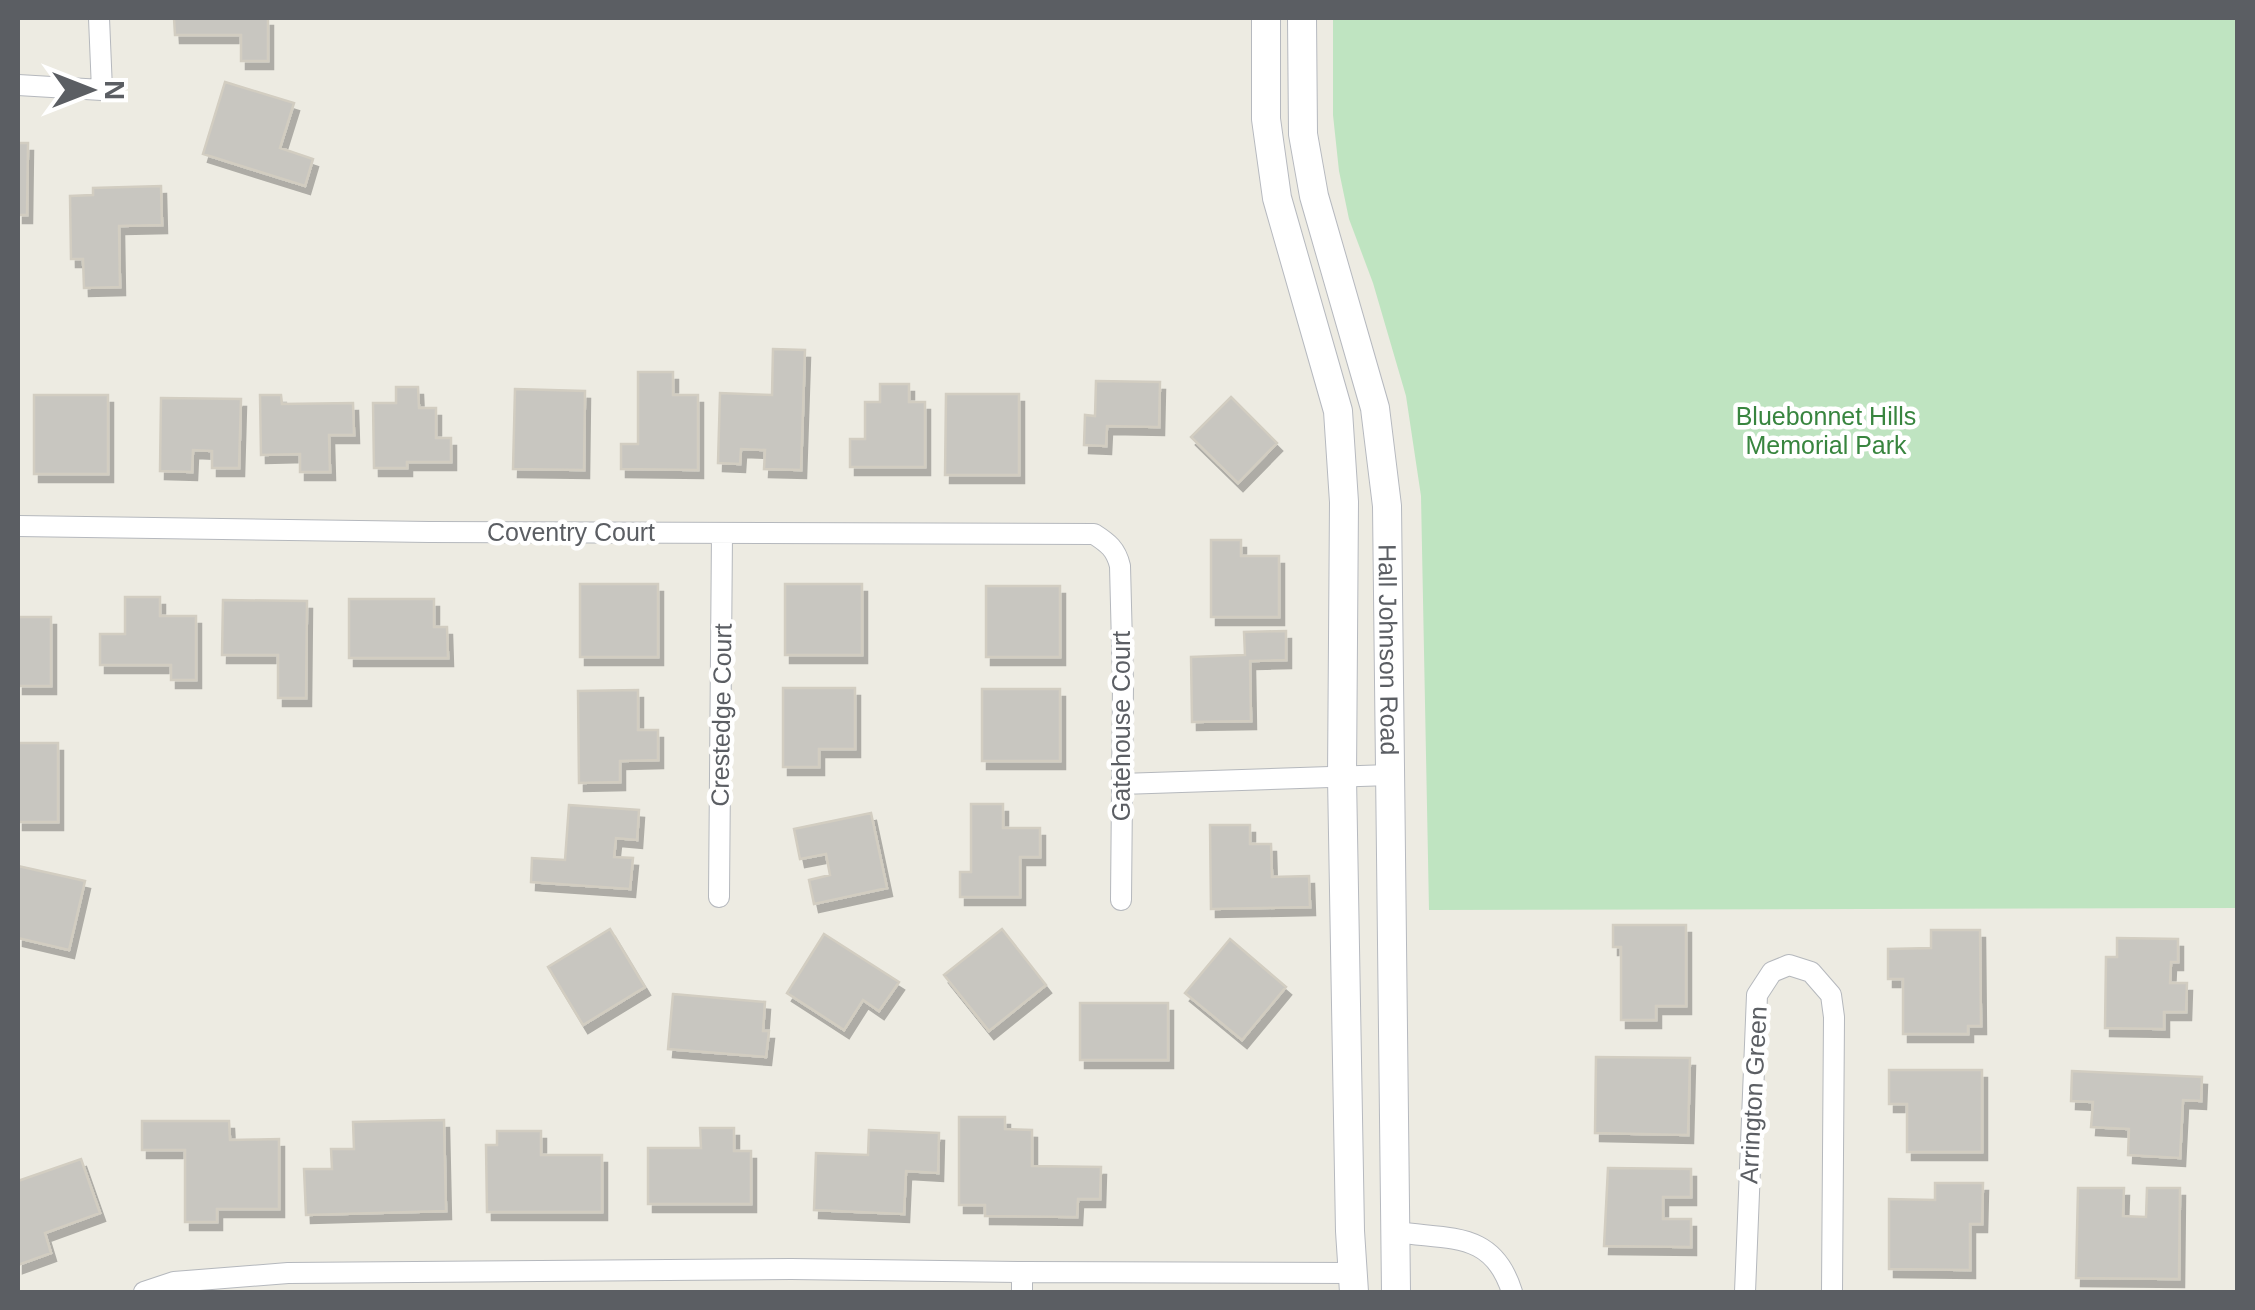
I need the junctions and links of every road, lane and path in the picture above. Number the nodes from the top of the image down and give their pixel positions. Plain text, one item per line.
1 (99, 18) edge
2 (1266, 18) edge
3 (1302, 18) edge
4 (18, 86) edge
5 (18, 526) edge
6 (722, 533) junction
7 (1117, 553) joint
8 (1390, 775) junction
9 (1342, 777) junction
10 (1121, 784) junction
11 (719, 897) dead end
12 (1121, 900) dead end
13 (1397, 1232) junction
14 (1022, 1282) edge
15 (1354, 1282) edge
16 (144, 1292) edge
17 (1396, 1292) edge
18 (1512, 1292) edge
19 (1745, 1292) edge
20 (1832, 1292) edge

1 - 4 street
2 - 9 main road, Hall Johnson Road
3 - 8 main road, Hall Johnson Road
5 - 6 street, Coventry Court
6 - 7 street, Coventry Court
6 - 11 street, Crestedge Court
7 - 10 street, Gatehouse Court
8 - 9 street
8 - 13 main road, Hall Johnson Road
9 - 10 street
9 - 15 main road, Hall Johnson Road
10 - 12 street, Gatehouse Court
13 - 17 main road, Hall Johnson Road
13 - 18 street
14 - 15 street
14 - 16 street
19 - 20 street, Arrington Green

